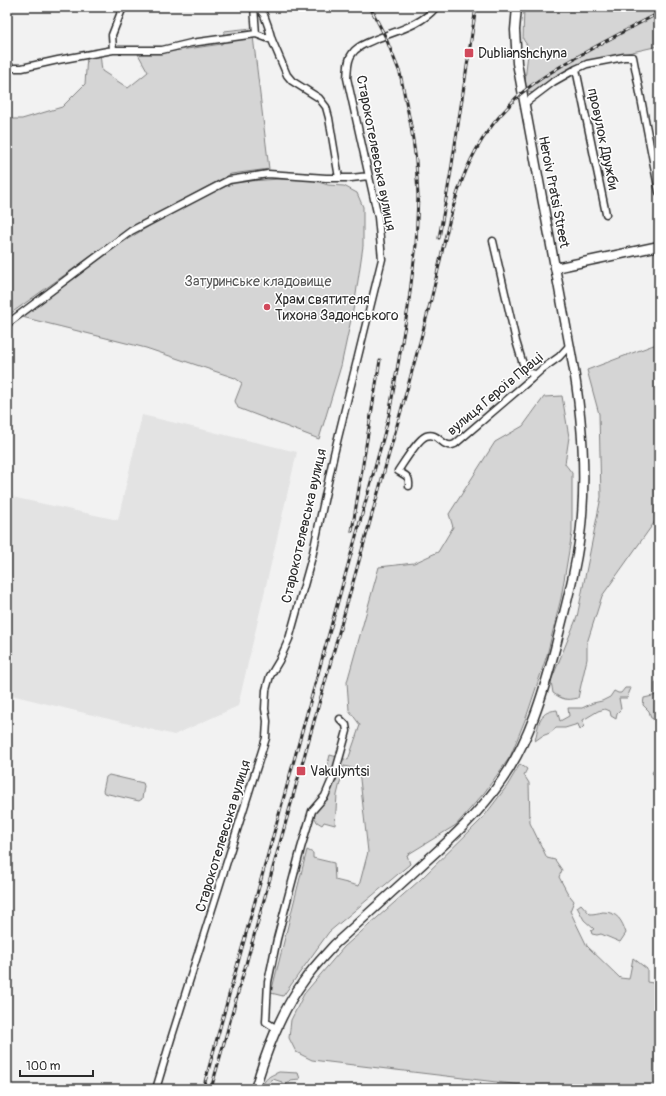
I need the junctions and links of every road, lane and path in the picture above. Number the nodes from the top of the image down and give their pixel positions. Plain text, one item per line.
1 (122, 7) edge
2 (254, 7) edge
3 (258, 7) edge
4 (436, 7) edge
5 (517, 7) edge
6 (256, 34) junction
7 (272, 40) junction
8 (113, 50) junction
9 (7, 68) edge
10 (576, 69) junction
11 (524, 104) junction
12 (369, 176) junction
13 (339, 178) junction
14 (659, 192) edge
15 (606, 214) dead end
16 (494, 242) dead end
17 (659, 246) edge
18 (555, 268) junction
19 (7, 324) edge
20 (570, 345) junction
21 (535, 374) junction
22 (409, 486) dead end
23 (340, 719) dead end
24 (277, 1029) junction
25 (156, 1089) edge
26 (255, 1089) edge

1 - 8 street
2 - 6 street
3 - 7 street
4 - 12 street, Старокотелевська вулиця
5 - 11 main road, Heroiv Pratsi Street
6 - 7 street
6 - 8 street
7 - 13 street
8 - 9 street
10 - 11 street
10 - 14 street
10 - 15 street, провулок Дружби
11 - 18 main road, Heroiv Pratsi Street
12 - 13 street
12 - 25 street, Старокотелевська вулиця
13 - 19 street
16 - 21 street
17 - 18 main road
18 - 20 main road, Heroiv Pratsi Street
20 - 21 street, вулиця Героїв Праці
20 - 24 main road, Heroiv Pratsi Street
21 - 22 street, вулиця Героїв Праці
23 - 24 street
24 - 26 main road, Heroiv Pratsi Street

